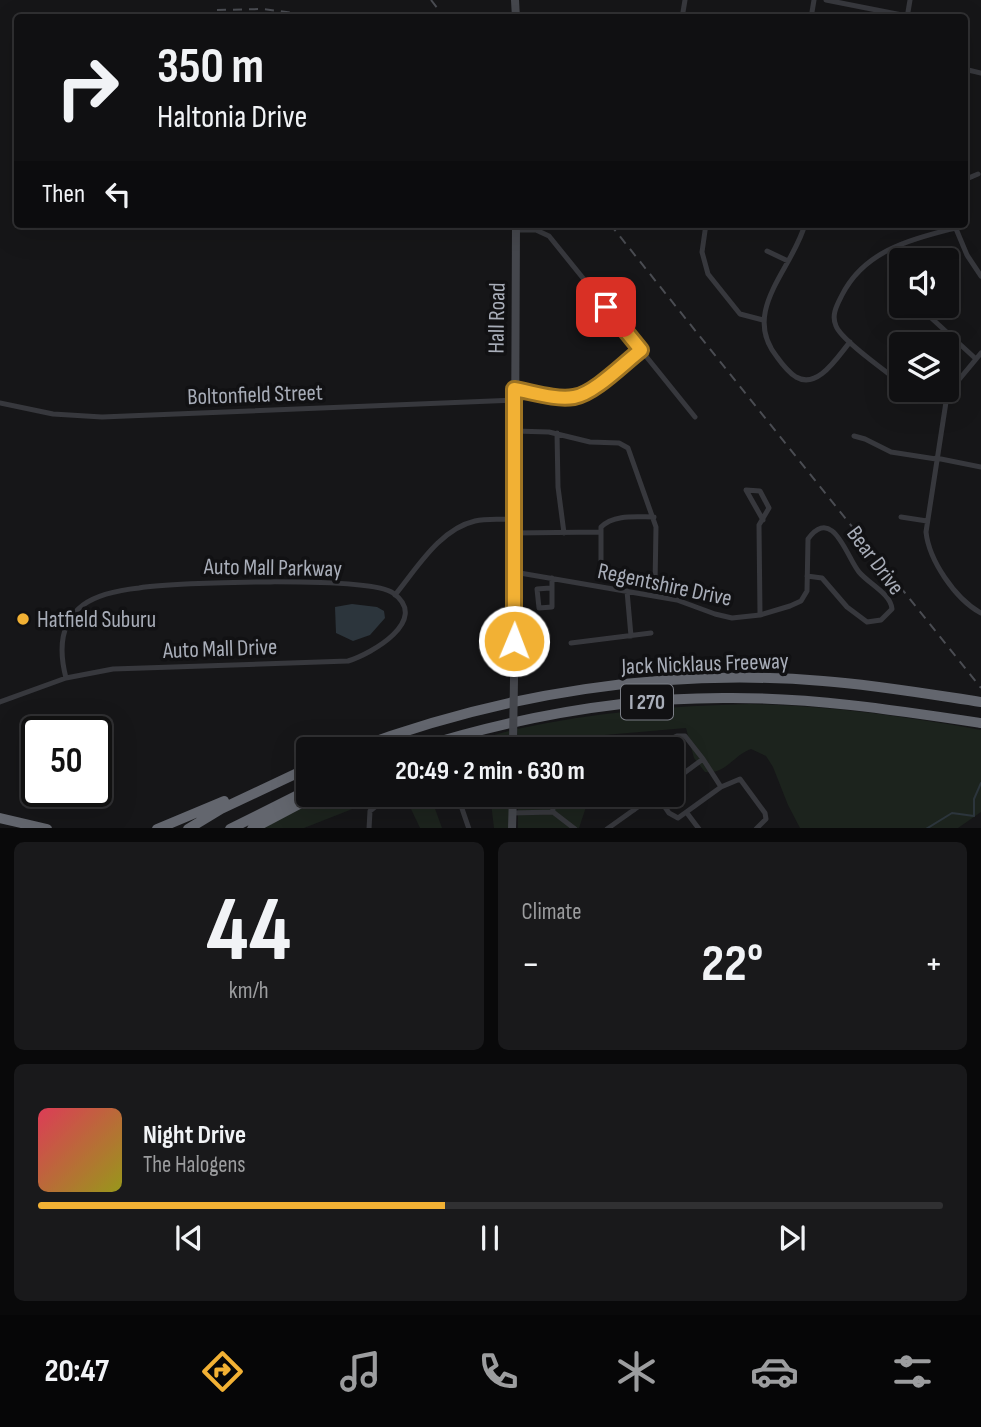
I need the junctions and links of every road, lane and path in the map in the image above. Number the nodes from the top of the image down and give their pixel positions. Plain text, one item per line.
1 (826, 0) edge
2 (893, 14) edge
3 (978, 174) dead end
4 (968, 178) edge
5 (516, 228) edge
6 (523, 228) edge
7 (705, 228) edge
8 (804, 228) edge
9 (949, 228) edge
10 (956, 228) edge
11 (767, 251) dead end
12 (788, 261) junction
13 (981, 276) edge
14 (931, 318) edge
15 (763, 320) junction
16 (850, 342) junction
17 (641, 350) junction
18 (981, 353) edge
19 (976, 359) junction
20 (889, 373) edge
21 (959, 380) edge
22 (514, 389) junction
23 (514, 400) junction
24 (946, 402) edge
25 (0, 403) edge
26 (695, 417) dead end
27 (513, 431) junction
28 (557, 433) junction
29 (854, 436) dead end
30 (936, 459) junction
31 (981, 467) edge
32 (653, 517) junction
33 (901, 517) dead end
34 (514, 519) junction
35 (762, 520) junction
36 (927, 521) junction
37 (830, 529) joint
38 (600, 532) junction
39 (514, 533) junction
40 (564, 533) junction
41 (514, 572) junction
42 (807, 576) junction
43 (601, 577) dead end
44 (552, 578) junction
45 (655, 585) dead end
46 (551, 588) dead end
47 (627, 591) junction
48 (395, 594) junction
49 (981, 613) edge
50 (760, 615) junction
51 (651, 634) dead end
52 (631, 636) junction
53 (570, 642) dead end
54 (66, 677) junction
55 (0, 702) edge
56 (981, 702) edge
57 (981, 723) edge
58 (388, 737) edge
59 (460, 737) edge
60 (513, 737) edge
61 (677, 737) edge
62 (703, 759) junction
63 (296, 773) edge
64 (684, 773) edge
65 (274, 783) junction
66 (721, 787) junction
67 (296, 796) edge
68 (296, 806) edge
69 (375, 807) edge
70 (462, 807) edge
71 (512, 807) edge
72 (553, 807) edge
73 (632, 807) edge
74 (638, 807) edge
75 (666, 807) edge
76 (634, 810) junction
77 (553, 812) junction
78 (512, 813) junction
79 (687, 813) junction
80 (0, 818) edge
81 (47, 828) edge
82 (157, 828) edge
83 (188, 828) edge
84 (230, 828) edge
85 (253, 828) edge
86 (369, 828) edge
87 (470, 828) edge
88 (512, 828) edge
89 (575, 828) edge
90 (607, 828) edge
91 (699, 828) edge
92 (756, 828) edge

1 - 2 street
3 - 4 street
5 - 22 main road, Hall Road
6 - 17 street
7 - 15 street
8 - 12 street
9 - 16 street
10 - 13 street
11 - 12 street
12 - 15 street
14 - 19 street
15 - 16 street
16 - 20 street
17 - 22 street
17 - 26 street
18 - 19 street
19 - 21 street
22 - 23 main road, Hall Road
23 - 25 street, Boltonfield Street
23 - 27 main road, Hall Road
24 - 30 street
27 - 28 street
27 - 34 main road, Hall Road
28 - 32 street
28 - 40 street
29 - 30 street
30 - 31 street
30 - 36 street
32 - 38 street
32 - 45 street
33 - 36 street
34 - 39 main road, Hall Road
34 - 48 street
35 - 35 street
35 - 50 street
36 - 49 street
37 - 42 street, Regentshire Drive
37 - 42 street, Bear Drive
38 - 40 street
38 - 43 street
39 - 40 street
39 - 41 main road, Hall Road
41 - 44 street, Regentshire Drive
41 - 60 main road, Hall Road, bridge
42 - 50 street, Regentshire Drive
44 - 46 street
44 - 47 street, Regentshire Drive
47 - 50 street, Regentshire Drive
47 - 52 street
48 - 54 street, Auto Mall Drive
48 - 54 street, Auto Mall Parkway
51 - 52 street
52 - 53 street
54 - 55 street, Auto Mall Drive
56 - 58 highway, Jack Nicklaus Freeway / I 270
57 - 59 highway, Jack Nicklaus Freeway / I 270
61 - 62 street
62 - 64 street
62 - 66 street
63 - 65 highway
65 - 82 highway
65 - 83 highway
66 - 79 street
66 - 92 street
67 - 84 highway
68 - 85 highway
69 - 86 street
70 - 87 street
71 - 78 main road
72 - 77 street
73 - 76 street
74 - 76 street
75 - 79 street
76 - 90 street
77 - 78 street
77 - 89 street
78 - 88 main road
79 - 91 street
80 - 81 highway

